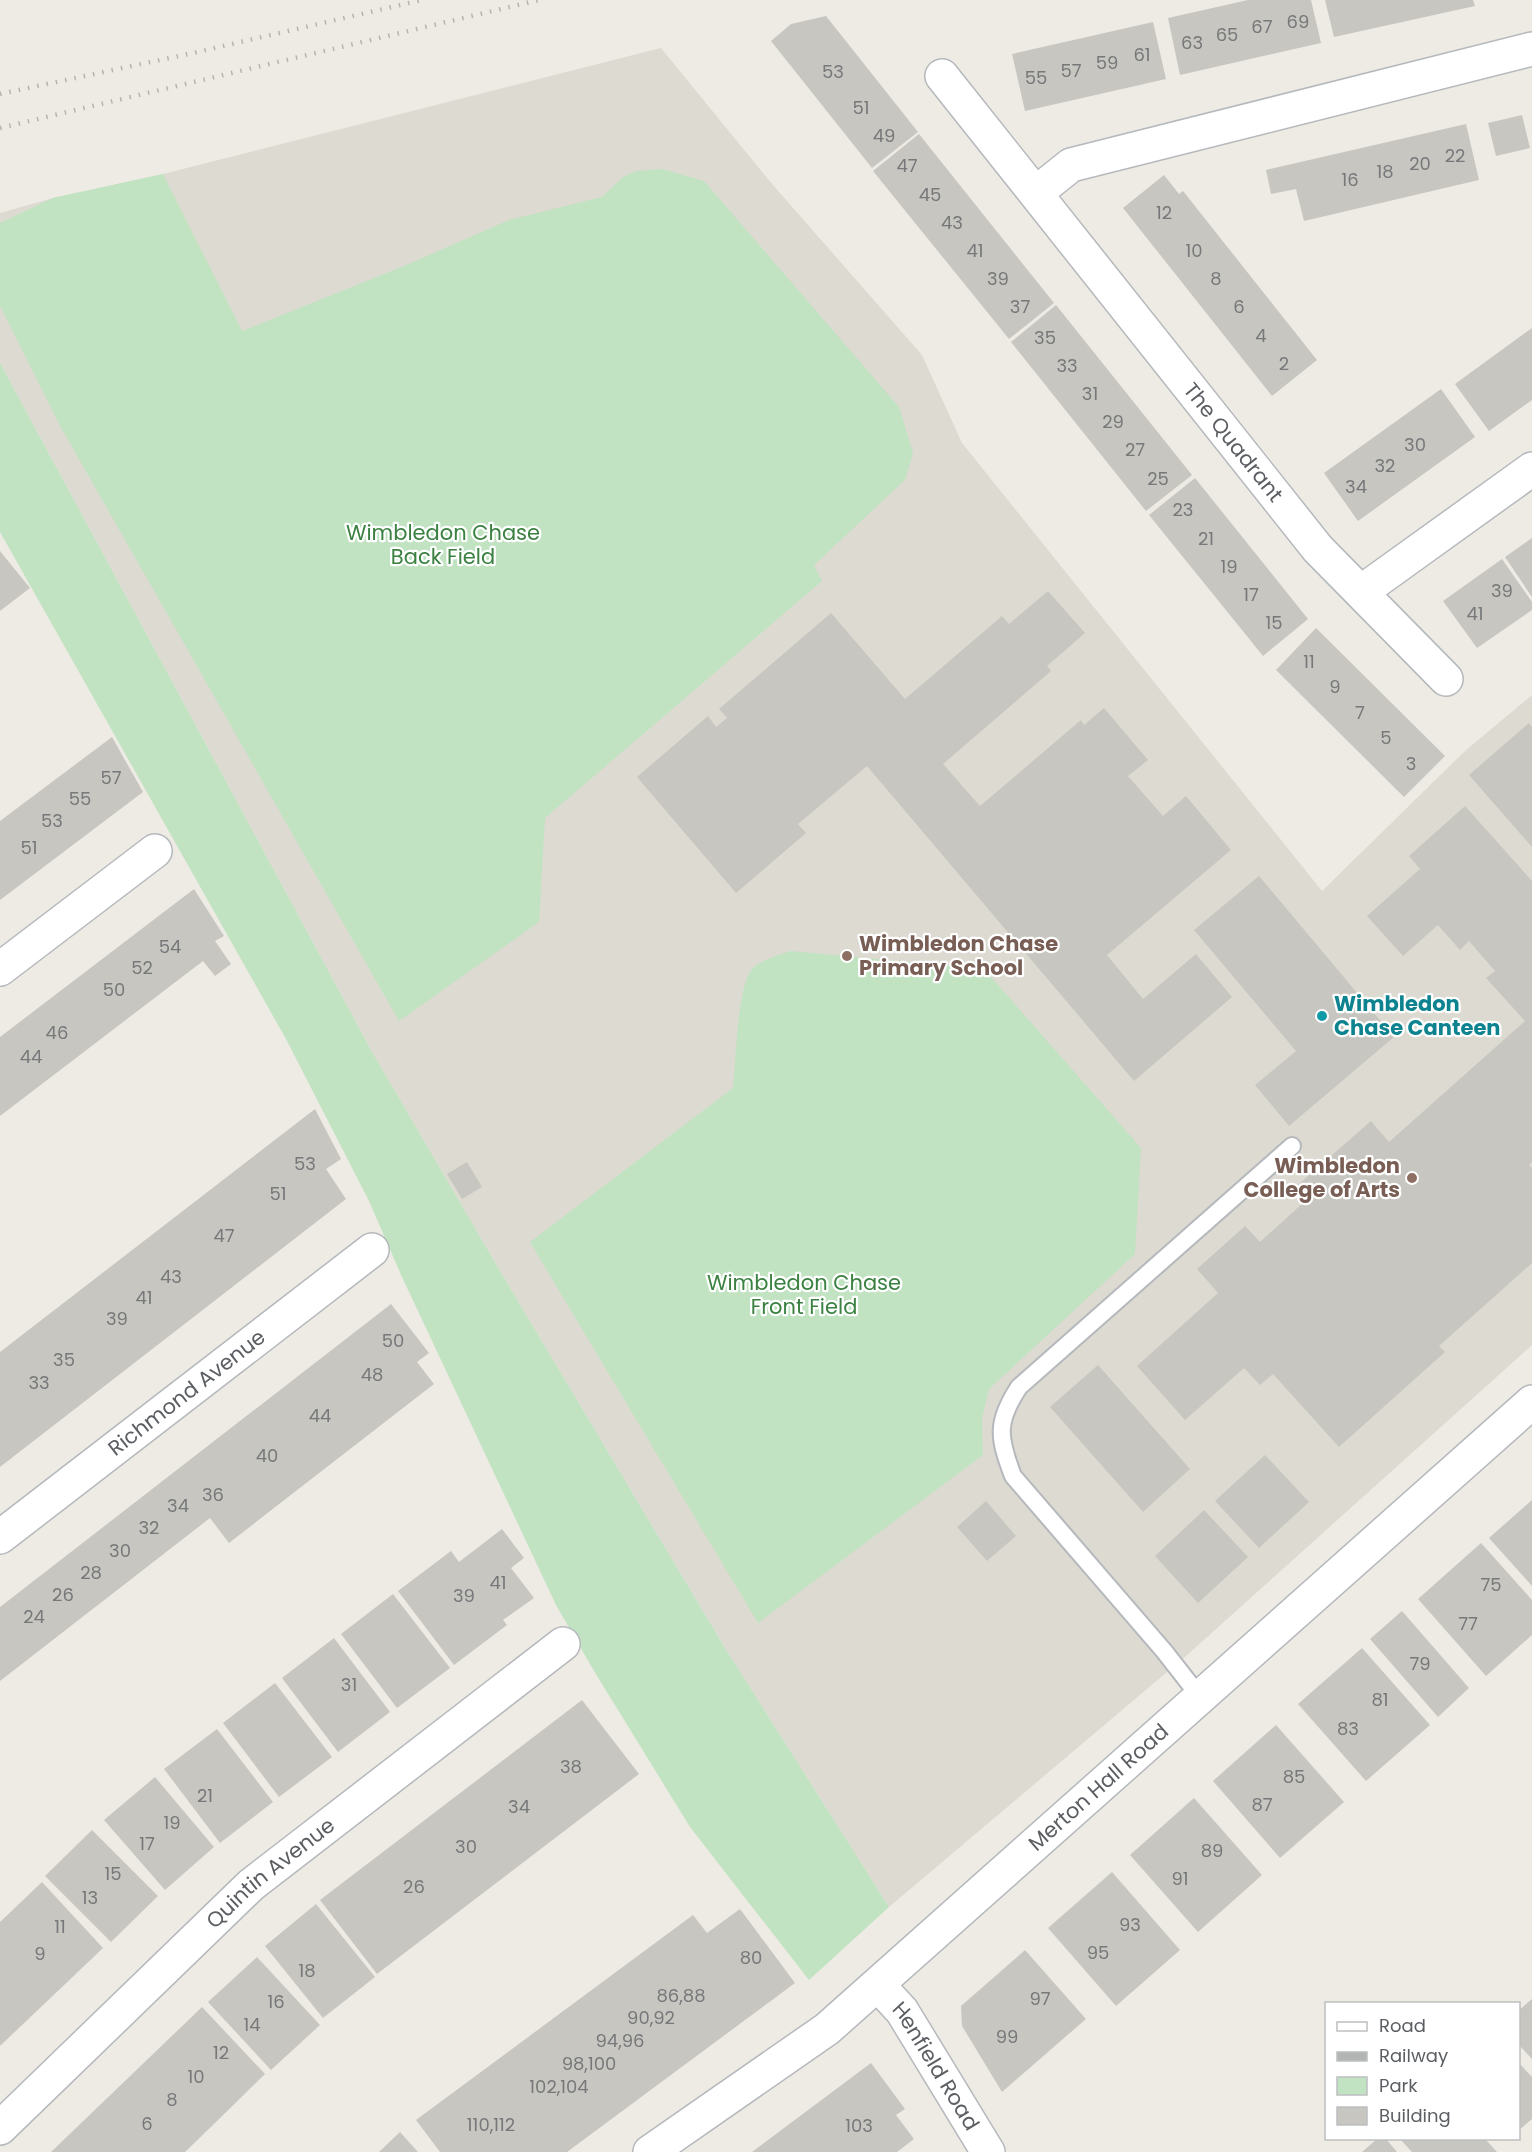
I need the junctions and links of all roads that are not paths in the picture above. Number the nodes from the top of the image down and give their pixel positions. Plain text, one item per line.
1 (1532, 49) edge
2 (942, 76) dead end
3 (1036, 193) junction
4 (1532, 469) edge
5 (1361, 592) junction
6 (1446, 679) dead end
7 (155, 851) dead end
8 (0, 969) edge
9 (1292, 1146) dead end
10 (372, 1250) dead end
11 (1532, 1402) edge
12 (0, 1537) edge
13 (562, 1644) dead end
14 (1200, 1697) junction
15 (878, 1985) junction
16 (0, 2128) edge
17 (650, 2152) edge
18 (988, 2152) edge

1 - 3 street
2 - 3 street, The Quadrant
3 - 5 street, The Quadrant
4 - 5 street
5 - 6 street, The Quadrant
7 - 8 street
9 - 14 lane
10 - 12 street, Richmond Avenue
11 - 14 street, Merton Hall Road
13 - 16 street, Quintin Avenue
14 - 15 street, Merton Hall Road
15 - 17 street, Merton Hall Road
15 - 18 street, Henfield Road

